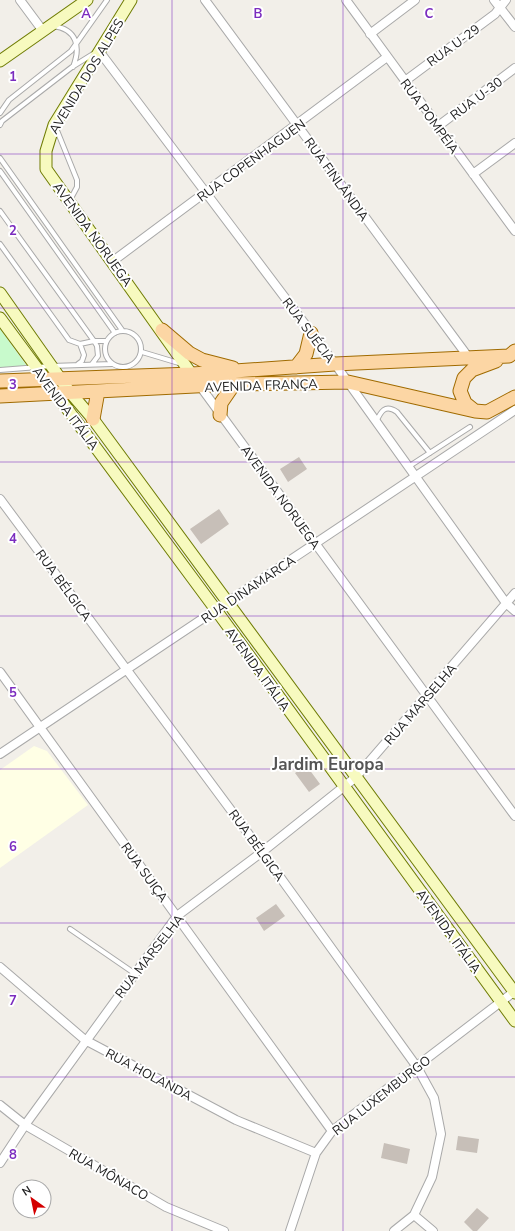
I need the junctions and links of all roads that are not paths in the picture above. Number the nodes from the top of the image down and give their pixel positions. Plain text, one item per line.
1 (20, 0) edge
2 (88, 0) edge
3 (108, 0) edge
4 (131, 0) edge
5 (205, 0) edge
6 (346, 0) edge
7 (415, 0) edge
8 (494, 0) edge
9 (506, 0) edge
10 (501, 9) junction
11 (515, 27) edge
12 (46, 29) junction
13 (370, 34) junction
14 (77, 44) junction
15 (99, 51) junction
16 (388, 57) junction
17 (0, 61) edge
18 (72, 67) junction
19 (515, 68) edge
20 (405, 81) junction
21 (0, 113) edge
22 (1, 123) edge
23 (54, 125) junction
24 (297, 125) junction
25 (437, 127) junction
26 (515, 143) edge
27 (0, 158) edge
28 (0, 171) edge
29 (473, 174) junction
30 (50, 177) joint
31 (206, 192) junction
32 (69, 202) junction
33 (0, 211) edge
34 (512, 221) edge
35 (515, 231) edge
36 (0, 244) edge
37 (113, 261) junction
38 (0, 293) edge
39 (0, 318) edge
40 (122, 330) junction
41 (162, 330) junction
42 (115, 333) junction
43 (311, 334) junction
44 (94, 341) junction
45 (106, 341) junction
46 (80, 344) junction
47 (142, 352) junction
48 (512, 354) edge
49 (468, 358) junction
50 (92, 364) junction
51 (112, 364) junction
52 (335, 364) junction
53 (78, 365) junction
54 (51, 366) junction
55 (296, 367) junction
56 (36, 368) junction
57 (0, 370) edge
58 (189, 370) junction
59 (243, 371) junction
60 (60, 378) junction
61 (44, 379) junction
62 (0, 381) edge
63 (348, 382) junction
64 (234, 384) junction
65 (200, 386) junction
66 (69, 391) junction
67 (98, 391) junction
68 (54, 392) junction
69 (0, 396) edge
70 (515, 397) edge
71 (515, 410) edge
72 (475, 411) junction
73 (220, 415) junction
74 (93, 419) junction
75 (376, 422) junction
76 (470, 426) dead end
77 (445, 443) junction
78 (451, 452) junction
79 (430, 453) junction
80 (408, 468) junction
81 (414, 476) junction
82 (0, 499) edge
83 (315, 543) junction
84 (515, 593) edge
85 (228, 602) junction
86 (506, 603) junction
87 (216, 610) junction
88 (515, 611) edge
89 (127, 670) junction
90 (0, 672) edge
91 (427, 696) junction
92 (40, 728) junction
93 (0, 754) edge
94 (356, 777) junction
95 (344, 787) junction
96 (515, 816) edge
97 (262, 852) junction
98 (177, 916) junction
99 (70, 929) dead end
100 (0, 967) edge
101 (134, 973) junction
102 (515, 992) edge
103 (501, 1002) junction
104 (515, 1021) edge
105 (86, 1040) junction
106 (417, 1067) junction
107 (0, 1105) edge
108 (25, 1125) junction
109 (332, 1131) junction
110 (316, 1153) junction
111 (0, 1163) edge
112 (414, 1215) junction
113 (224, 1231) edge
114 (290, 1231) edge
115 (394, 1231) edge
116 (433, 1231) edge

1 - 12 street
2 - 12 main road
3 - 14 lane, AVENIDA DOS ALPES
4 - 15 main road, AVENIDA DOS ALPES
5 - 24 street, RUA FINLÂNDIA
6 - 13 street, RUA POMPÉIA
7 - 13 street
8 - 10 street
9 - 10 street
10 - 11 street
10 - 20 street, RUA U-29
12 - 14 lane
12 - 17 main road
13 - 16 street, RUA POMPÉIA
14 - 18 lane
14 - 21 lane, AVENIDA DOS ALPES
15 - 18 lane
15 - 23 main road, AVENIDA DOS ALPES
15 - 31 street, RUA SUÉCIA
16 - 20 street, RUA POMPÉIA
16 - 24 street, RUA COPENHAGUEN
18 - 22 lane
19 - 25 street, RUA U-30
20 - 25 street, RUA POMPÉIA
23 - 30 main road, AVENIDA DOS ALPES
23 - 32 lane
24 - 31 street, RUA COPENHAGUEN
24 - 49 street, RUA FINLÂNDIA
25 - 29 street, RUA POMPÉIA
26 - 29 street
27 - 40 lane
28 - 42 lane
29 - 34 street, RUA POMPÉIA
30 - 32 main road, AVENIDA NORUEGA
31 - 37 street, RUA COPENHAGUEN
31 - 43 street, RUA SUÉCIA
32 - 37 main road, AVENIDA NORUEGA
33 - 44 lane
34 - 35 street, RUA POMPÉIA
36 - 46 lane
37 - 41 main road, AVENIDA NORUEGA
38 - 54 main road, AVENIDA ITÁLIA
39 - 56 main road, AVENIDA ITÁLIA
40 - 42 lane
40 - 47 lane
41 - 58 main road, AVENIDA NORUEGA
41 - 59 main road
42 - 45 lane
43 - 52 street, RUA SUÉCIA
43 - 55 main road
44 - 45 lane
44 - 46 lane
44 - 50 lane
45 - 51 lane
46 - 53 lane
47 - 51 lane
47 - 58 lane
48 - 49 main road, AVENIDA FRANÇA
48 - 72 main road
49 - 52 main road, AVENIDA FRANÇA
50 - 51 lane
50 - 53 lane
52 - 55 main road, AVENIDA FRANÇA
52 - 63 street, RUA SUÉCIA
53 - 54 lane
54 - 56 lane
54 - 60 main road, AVENIDA ITÁLIA
55 - 59 main road, AVENIDA FRANÇA
56 - 57 lane
56 - 61 main road, AVENIDA ITÁLIA
58 - 59 main road, AVENIDA FRANÇA
58 - 60 main road, AVENIDA FRANÇA
58 - 65 main road, AVENIDA NORUEGA
60 - 61 main road, AVENIDA FRANÇA
60 - 66 main road, AVENIDA ITÁLIA
61 - 62 main road, AVENIDA FRANÇA
61 - 68 main road, AVENIDA ITÁLIA
63 - 64 main road, AVENIDA FRANÇA
63 - 72 main road, AVENIDA FRANÇA
63 - 75 street, RUA SUÉCIA
64 - 65 main road, AVENIDA FRANÇA
64 - 73 main road
65 - 67 main road, AVENIDA FRANÇA
65 - 73 street, AVENIDA NORUEGA
66 - 67 main road, AVENIDA FRANÇA
66 - 68 main road, AVENIDA FRANÇA
66 - 74 main road, AVENIDA ITÁLIA
67 - 74 main road
68 - 69 main road, AVENIDA FRANÇA
68 - 87 main road, AVENIDA ITÁLIA
70 - 72 main road, AVENIDA FRANÇA
71 - 78 street, RUA DINAMARCA
73 - 83 street, AVENIDA NORUEGA
74 - 85 main road, AVENIDA ITÁLIA
75 - 79 lane
75 - 80 street, RUA SUÉCIA
76 - 77 lane
77 - 78 lane
77 - 79 lane
78 - 81 street, RUA DINAMARCA
79 - 80 lane
80 - 81 street, RUA SUÉCIA
81 - 83 street, RUA DINAMARCA
81 - 86 street, RUA SUÉCIA
82 - 89 street, RUA BÉLGICA
83 - 85 street, RUA DINAMARCA
83 - 91 street, AVENIDA NORUEGA
84 - 86 street, RUA MARSELHA
85 - 87 street, RUA DINAMARCA
85 - 94 main road, AVENIDA ITÁLIA
86 - 88 street, RUA SUÉCIA
86 - 91 street, RUA MARSELHA
87 - 89 street, RUA DINAMARCA
87 - 95 main road, AVENIDA ITÁLIA
89 - 92 street, RUA DINAMARCA
89 - 97 street, RUA BÉLGICA
90 - 92 street, RUA SUIÇA
91 - 94 street, RUA MARSELHA
91 - 96 street, AVENIDA NORUEGA
92 - 93 street, RUA DINAMARCA
92 - 98 street, RUA SUIÇA
94 - 95 street, RUA MARSELHA
94 - 102 main road, AVENIDA ITÁLIA
95 - 97 street, RUA MARSELHA
95 - 103 main road, AVENIDA ITÁLIA
97 - 98 street, RUA MARSELHA
97 - 106 street, RUA BÉLGICA
98 - 101 street, RUA MARSELHA
98 - 109 street, RUA SUIÇA
99 - 101 lane
100 - 105 street, RUA HOLANDA
101 - 105 street, RUA MARSELHA
102 - 103 street, RUA LUXEMBURGO
103 - 104 main road, AVENIDA ITÁLIA
103 - 106 street, RUA LUXEMBURGO
105 - 108 street, RUA MARSELHA
105 - 110 street, RUA HOLANDA
106 - 109 street, RUA LUXEMBURGO
106 - 112 street, RUA BÉLGICA
107 - 108 street, RUA MÔNACO
108 - 111 street, RUA MARSELHA
108 - 113 street, RUA MÔNACO
109 - 110 street, RUA LUXEMBURGO
110 - 114 street, RUA LUXEMBURGO
112 - 115 street
112 - 116 street

